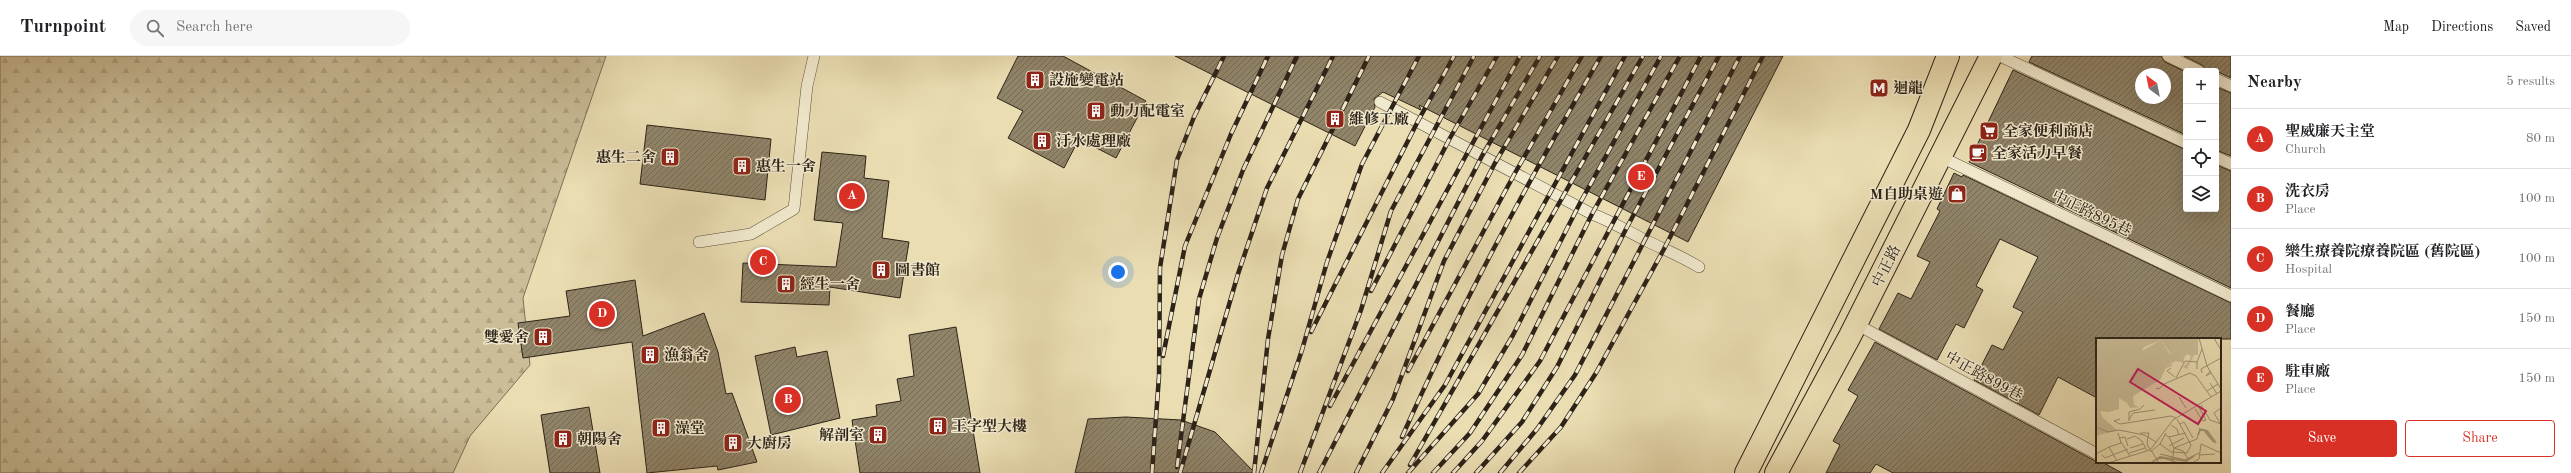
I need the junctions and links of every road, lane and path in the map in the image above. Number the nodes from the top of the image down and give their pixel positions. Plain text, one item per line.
1 (814, 56) edge
2 (1948, 56) edge
3 (1991, 56) edge
4 (2000, 56) edge
5 (2168, 56) edge
6 (2193, 68) edge
7 (2219, 80) edge
8 (2231, 86) edge
9 (1380, 102) dead end
10 (2183, 142) edge
11 (1941, 157) junction
12 (2219, 158) edge
13 (2231, 164) edge
14 (699, 242) dead end
15 (1699, 267) dead end
16 (2231, 296) edge
17 (1856, 324) junction
18 (2096, 453) edge
19 (1746, 473) edge
20 (1776, 473) edge

1 - 14 lane
2 - 19 main road, 中正路
3 - 11 main road, 中正路
4 - 10 lane
5 - 6 lane
7 - 8 lane
9 - 15 lane
11 - 16 lane, 中正路895巷
11 - 17 main road, 中正路
12 - 13 lane
17 - 18 lane, 中正路899巷
17 - 20 main road, 中正路

